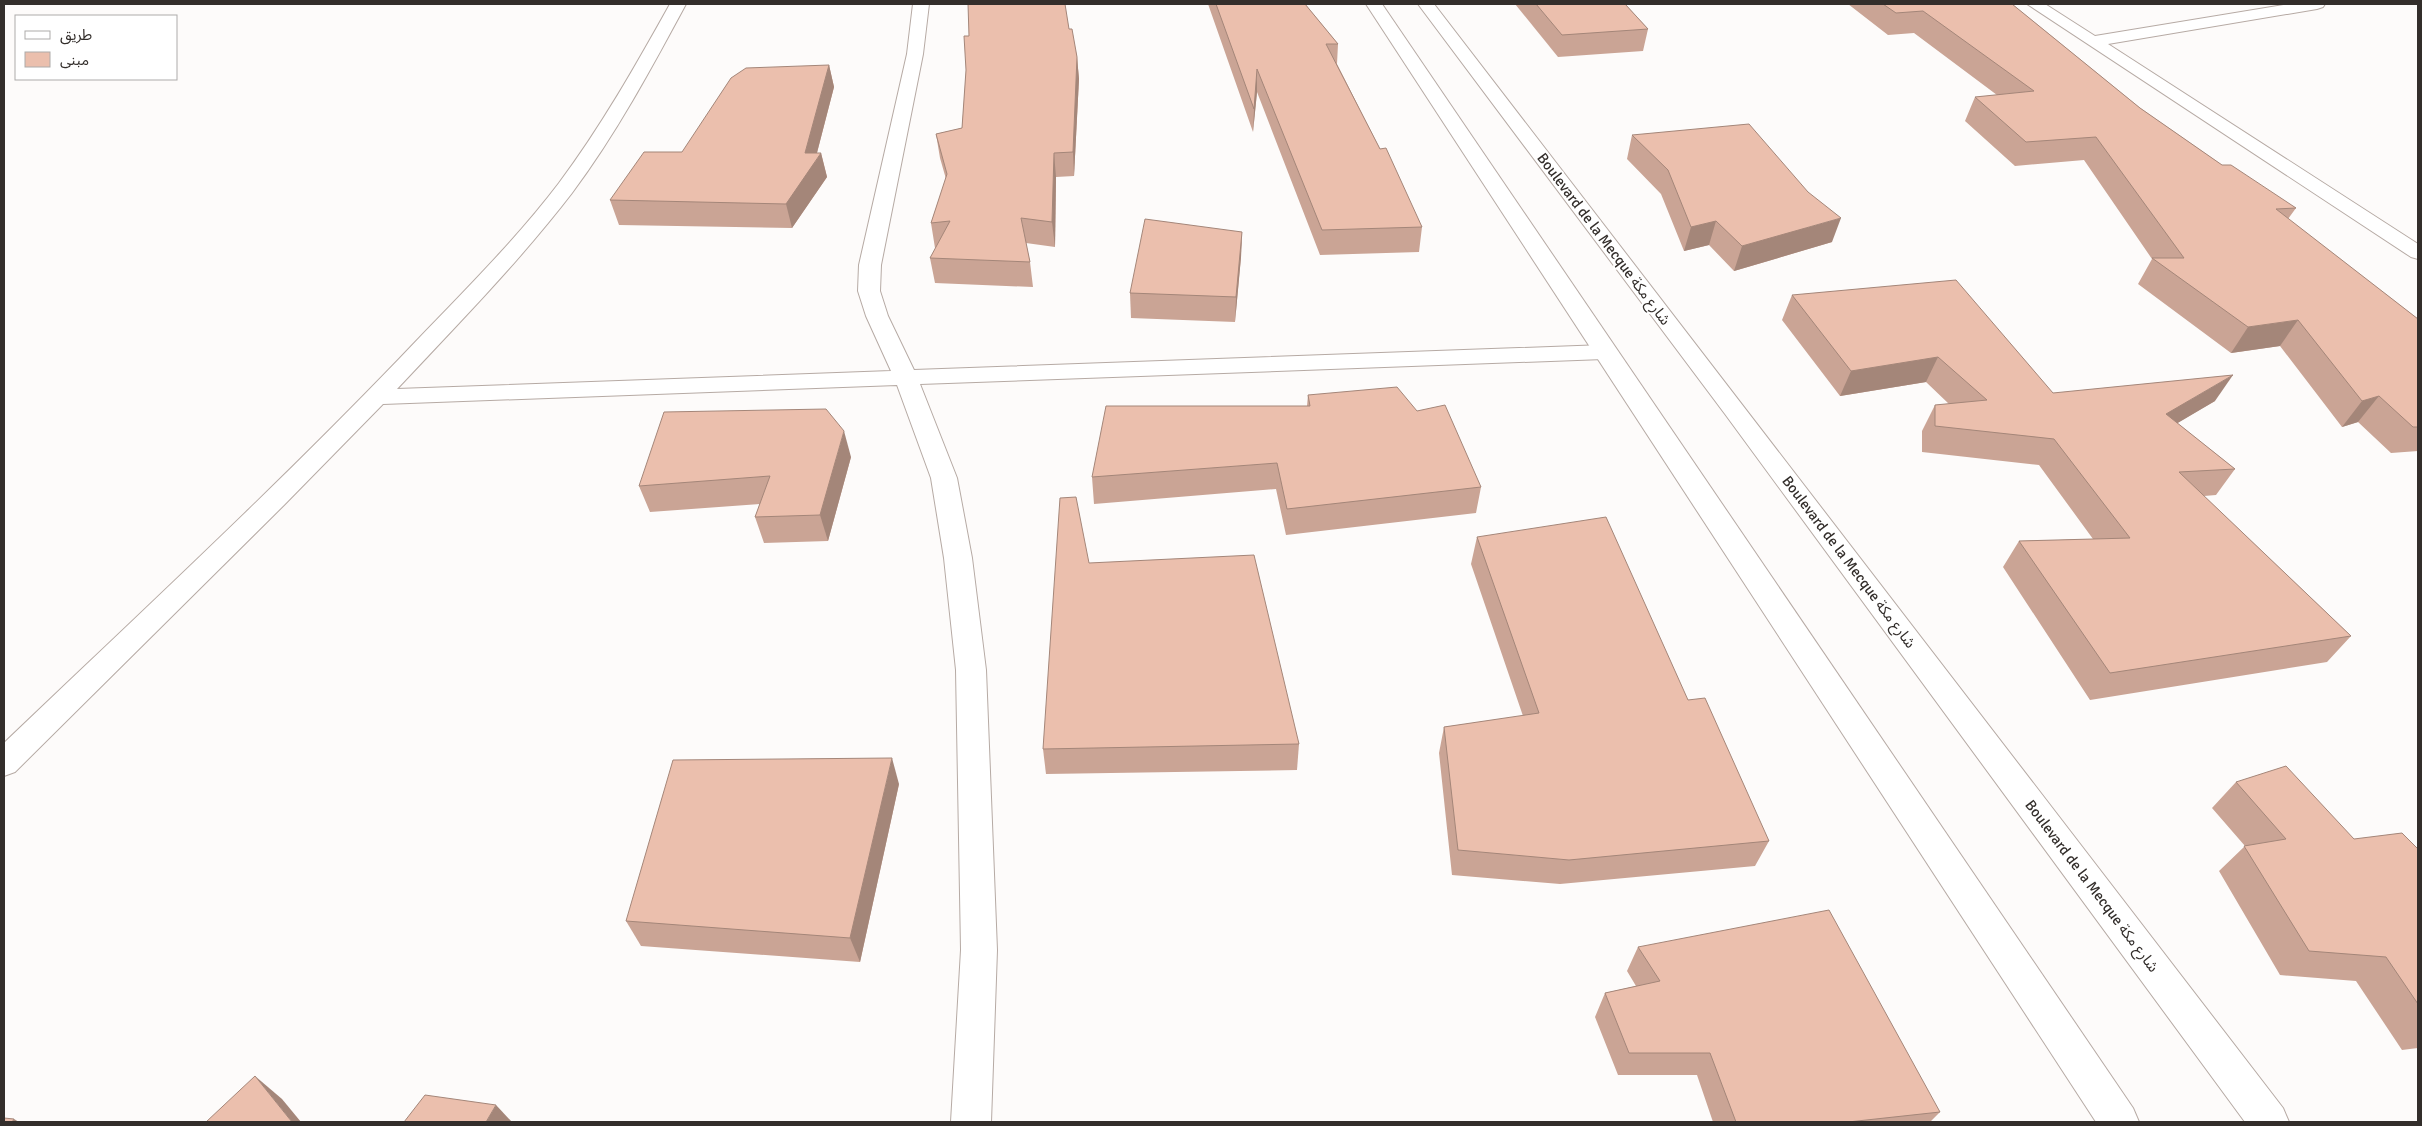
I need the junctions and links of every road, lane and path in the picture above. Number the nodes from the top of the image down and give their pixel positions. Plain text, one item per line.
1 (678, 4) edge
2 (921, 4) edge
3 (1374, 4) edge
4 (1426, 4) edge
5 (2035, 4) edge
6 (2317, 4) edge
7 (2095, 41) junction
8 (2418, 253) edge
9 (1604, 352) junction
10 (906, 378) junction
11 (376, 398) junction
12 (4, 763) edge
13 (971, 1122) edge
14 (2119, 1122) edge
15 (2268, 1122) edge

1 - 11 street
2 - 10 street
3 - 9 street
4 - 15 street, Boulevard de la Mecque شارع مكة
5 - 7 street
6 - 7 street
7 - 8 street
9 - 10 street
9 - 14 street
10 - 11 street
10 - 13 street
11 - 12 street

